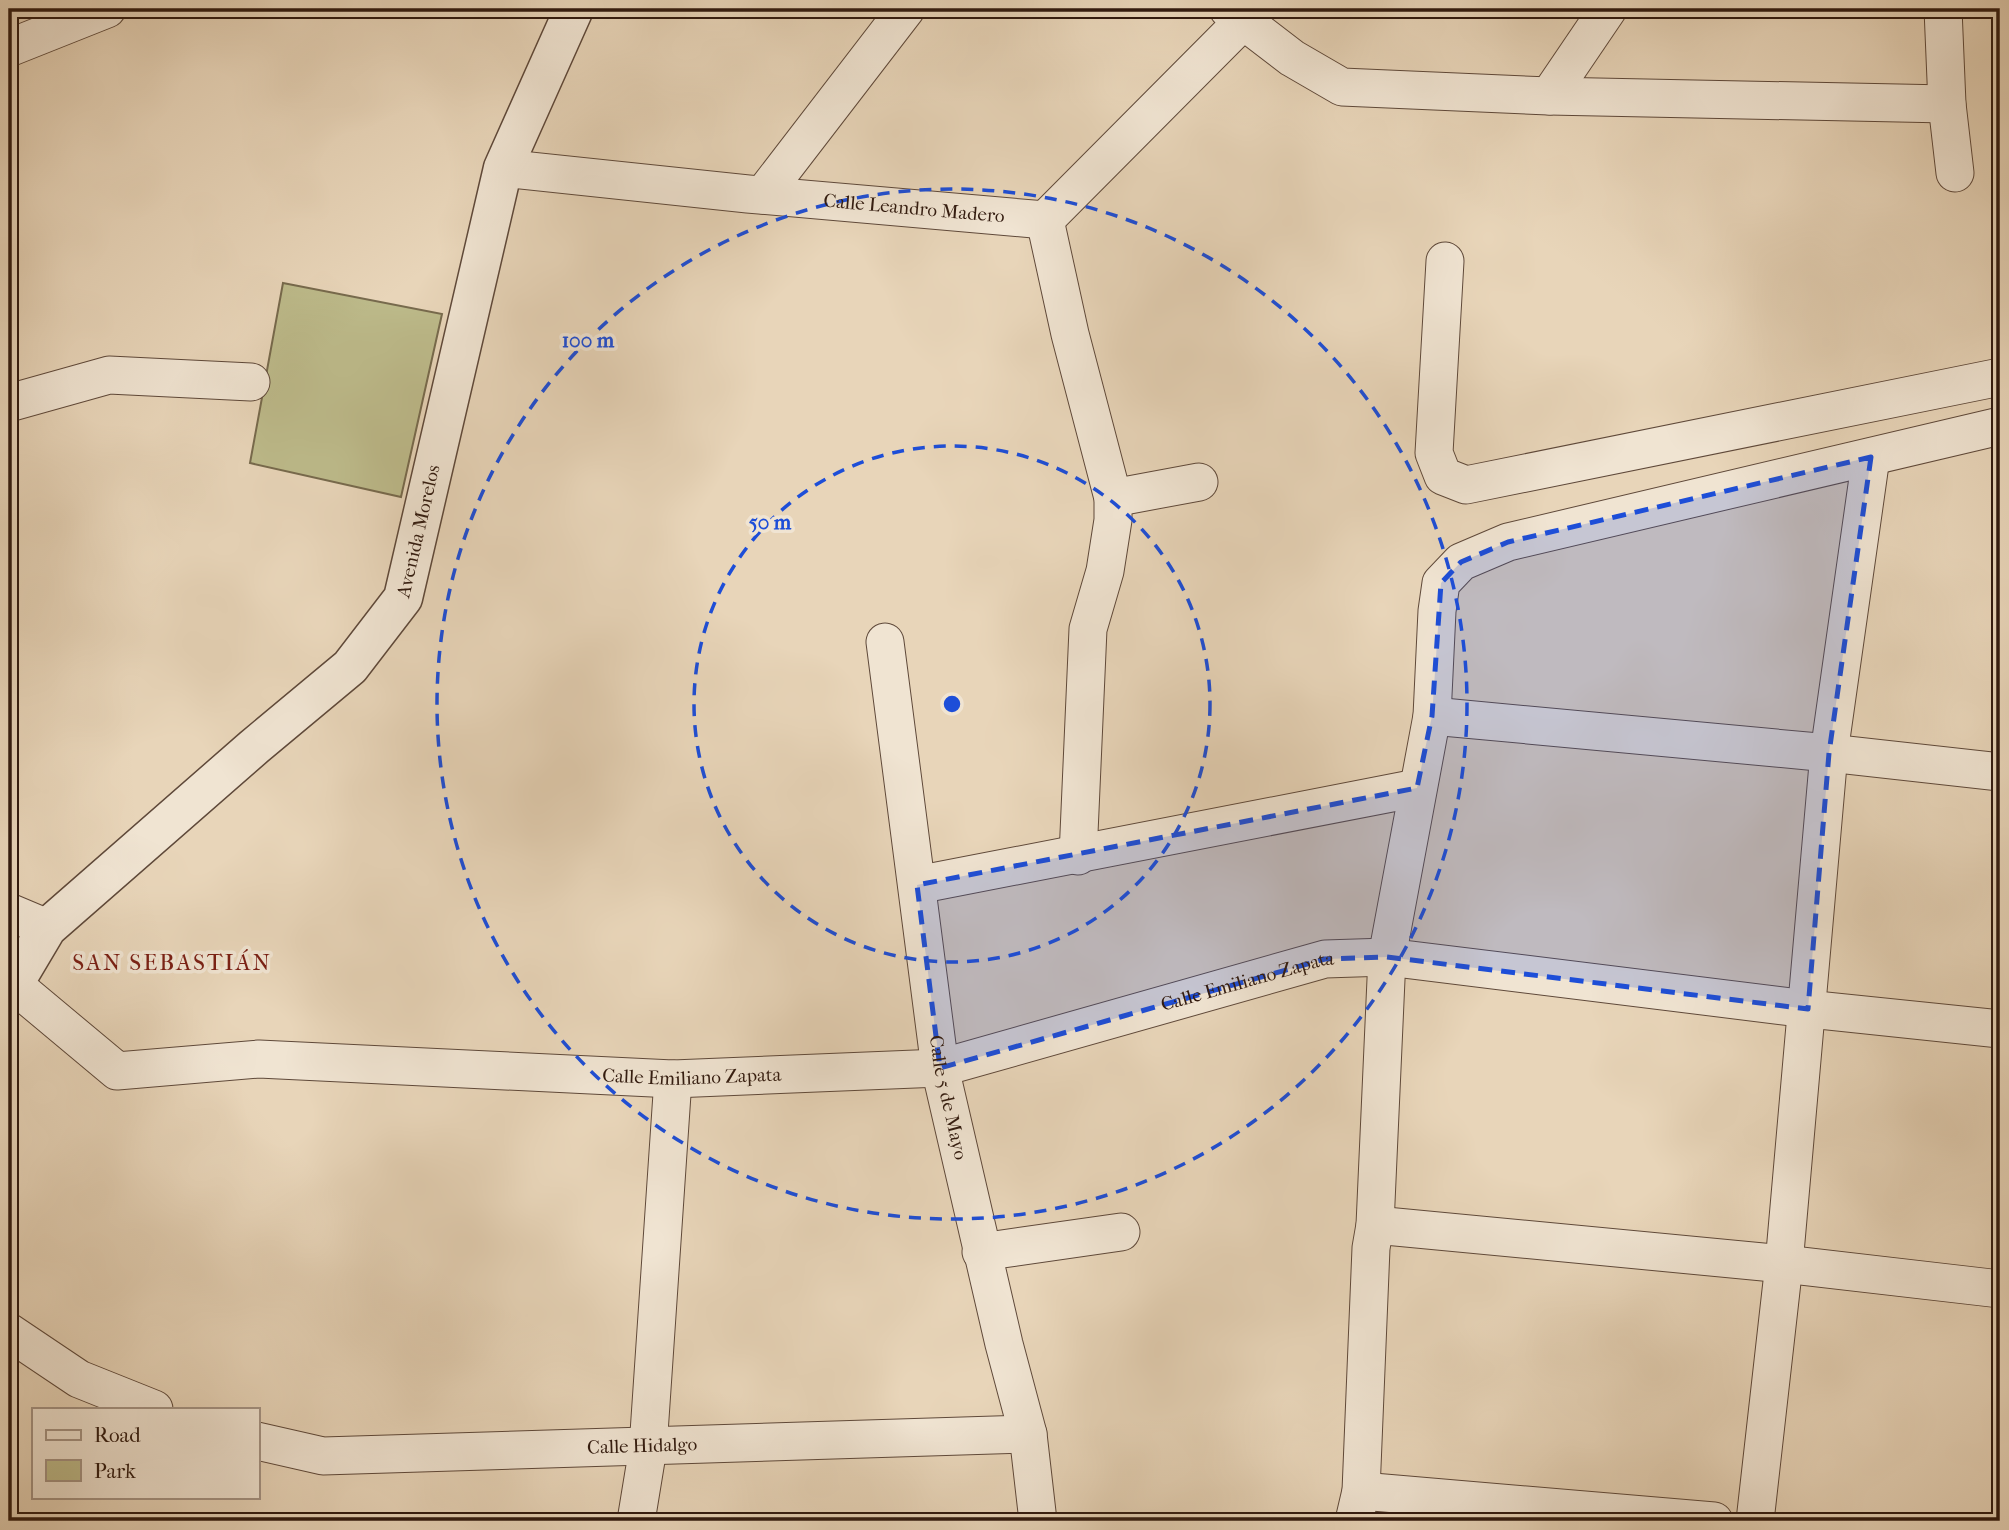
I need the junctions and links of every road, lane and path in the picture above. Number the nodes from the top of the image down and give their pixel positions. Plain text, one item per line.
1 (107, 9) edge
2 (574, 9) edge
3 (906, 9) edge
4 (1608, 9) edge
5 (1943, 9) edge
6 (1242, 13) edge
7 (9, 48) edge
8 (1549, 96) junction
9 (1947, 104) junction
10 (503, 168) junction
11 (1955, 173) dead end
12 (764, 195) junction
13 (1045, 220) junction
14 (1445, 261) dead end
15 (2000, 377) edge
16 (251, 382) dead end
17 (9, 403) edge
18 (2000, 426) edge
19 (1871, 457) junction
20 (1199, 482) dead end
21 (1113, 498) junction
22 (886, 656) dead end
23 (1432, 716) junction
24 (1829, 753) junction
25 (2000, 772) edge
26 (1417, 788) junction
27 (1078, 856) junction
28 (917, 885) junction
29 (9, 912) edge
30 (47, 928) junction
31 (1387, 957) junction
32 (11, 988) edge
33 (1808, 1009) junction
34 (2000, 1029) edge
35 (940, 1068) junction
36 (673, 1079) junction
37 (1374, 1225) junction
38 (1121, 1232) dead end
39 (981, 1252) junction
40 (1784, 1264) junction
41 (2000, 1289) edge
42 (9, 1332) edge
43 (152, 1408) edge
44 (1028, 1434) junction
45 (259, 1441) edge
46 (648, 1448) junction
47 (1357, 1506) edge
48 (636, 1521) edge
49 (1038, 1521) edge
50 (1714, 1521) edge
51 (1755, 1521) edge

1 - 7 street
2 - 10 street, Avenida Morelos
3 - 12 street
4 - 8 street
5 - 9 street
6 - 8 street
6 - 13 street
8 - 9 street
9 - 11 street
10 - 12 street, Calle Leandro Madero
10 - 30 street, Avenida Morelos
12 - 13 street, Calle Leandro Madero
13 - 21 street
14 - 15 street
16 - 17 street
18 - 19 street
19 - 23 street
19 - 24 street
20 - 21 street
21 - 27 street
22 - 28 street, Calle 5 de Mayo
23 - 24 street
23 - 26 street
24 - 25 street
24 - 33 street
26 - 27 street
26 - 31 street
27 - 28 street
28 - 35 street, Calle 5 de Mayo
29 - 30 street
30 - 32 street, Avenida Morelos
31 - 33 street, Calle Emiliano Zapata
31 - 35 street, Calle Emiliano Zapata
31 - 37 street
32 - 36 street, Calle Emiliano Zapata
33 - 34 street, Calle Emiliano Zapata
33 - 40 street
35 - 36 street, Calle Emiliano Zapata
35 - 39 street, Calle 5 de Mayo
36 - 46 street
37 - 40 street
37 - 47 street
38 - 39 street
39 - 44 street, Calle 5 de Mayo
40 - 41 street
40 - 51 street
42 - 43 street
44 - 46 street, Calle Hidalgo
44 - 49 street, Calle 5 de Mayo
45 - 46 street, Calle Hidalgo
46 - 48 street
47 - 50 street

